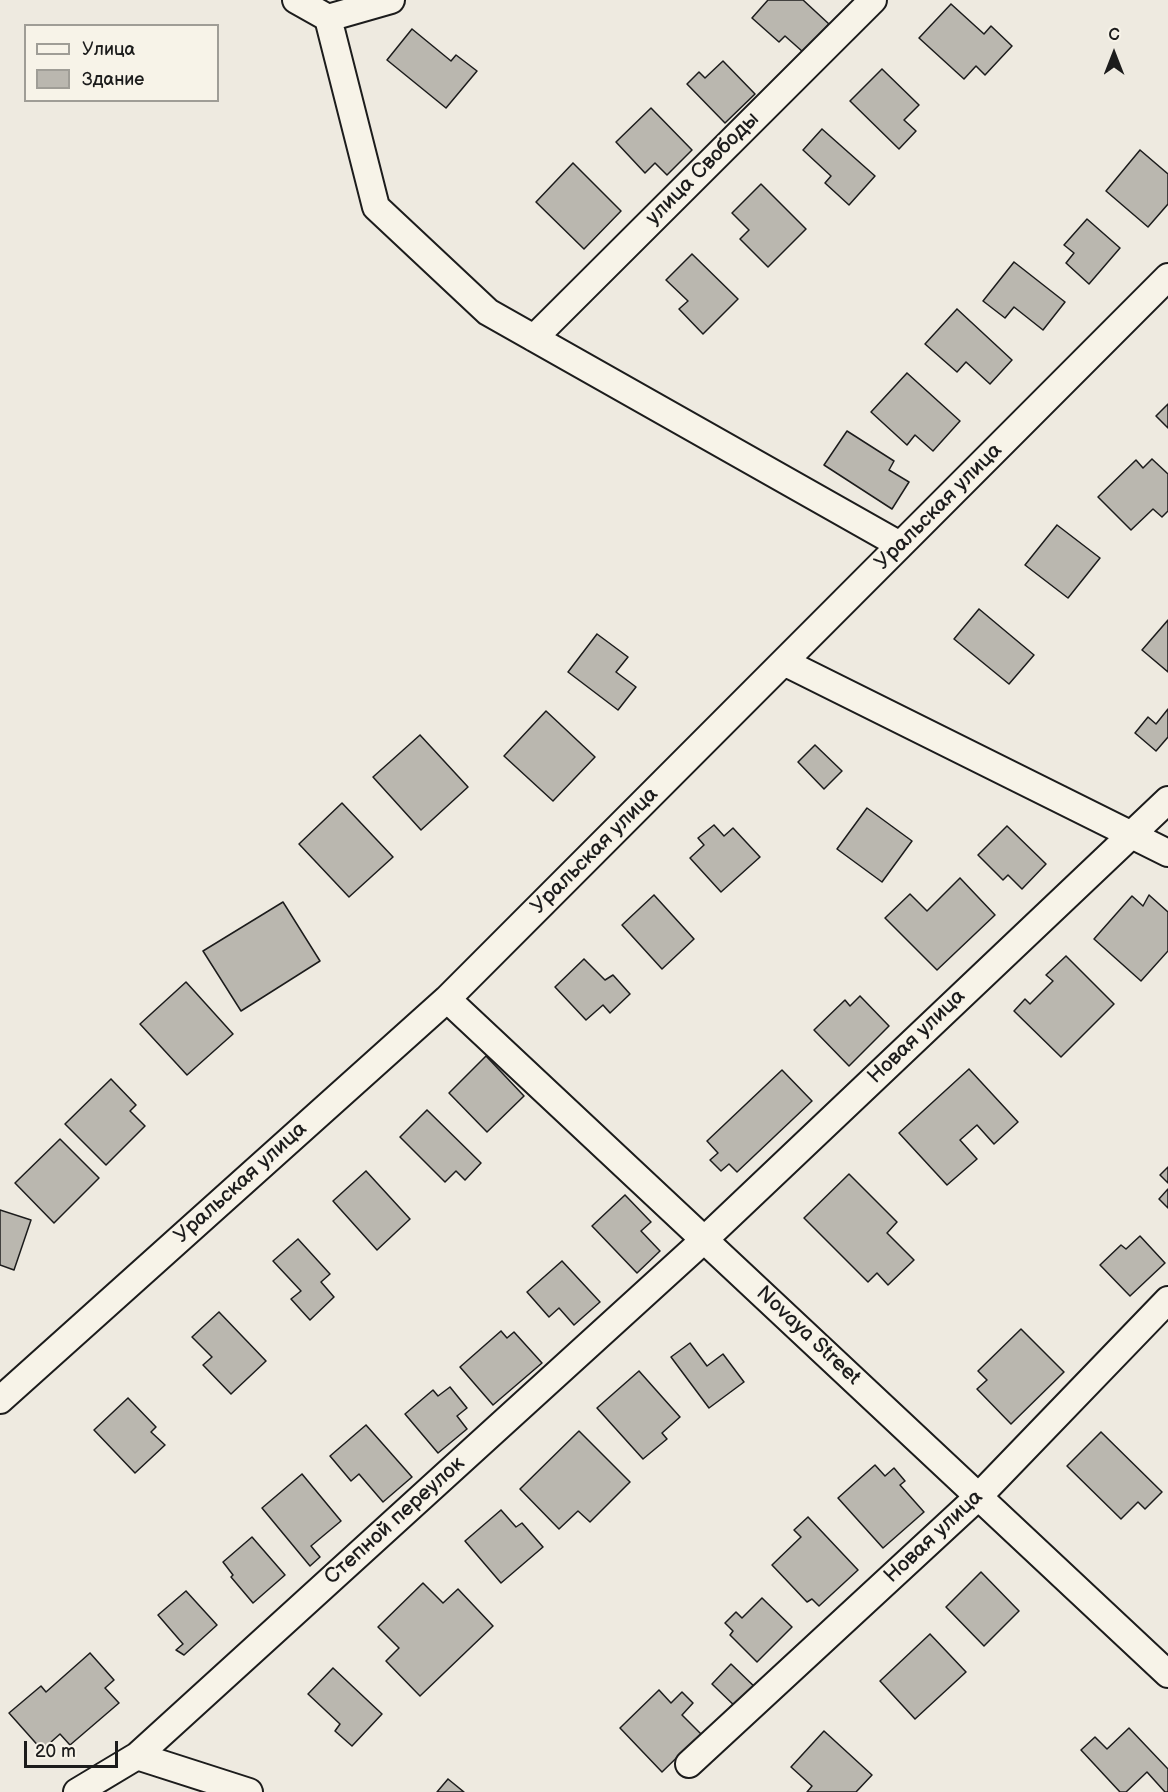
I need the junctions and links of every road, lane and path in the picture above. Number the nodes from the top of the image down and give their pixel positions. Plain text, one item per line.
1 (296, 0) edge
2 (391, 0) edge
3 (873, 0) edge
4 (328, 18) junction
5 (1168, 278) edge
6 (534, 338) junction
7 (900, 545) junction
8 (784, 662) junction
9 (1168, 800) edge
10 (1130, 834) junction
11 (1168, 853) edge
12 (447, 999) junction
13 (705, 1239) junction
14 (1168, 1300) edge
15 (0, 1400) edge
16 (979, 1496) junction
17 (1168, 1674) edge
18 (137, 1756) junction
19 (689, 1764) dead end
20 (77, 1792) edge
21 (249, 1792) edge

1 - 4 street
2 - 4 street
3 - 6 street, улица Свободы
4 - 6 street
5 - 7 street, Уральская улица
6 - 7 street
7 - 8 street, Уральская улица
8 - 10 street
8 - 12 street, Уральская улица
9 - 10 street, Новая улица
10 - 11 street
10 - 13 street, Новая улица
12 - 13 street, Novaya Street
12 - 15 street, Уральская улица
13 - 16 street, Novaya Street
13 - 18 street, Степной переулок
14 - 16 street, Новая улица
16 - 17 street, Novaya Street
16 - 19 street, Новая улица
18 - 20 street, Степной переулок
18 - 21 street

